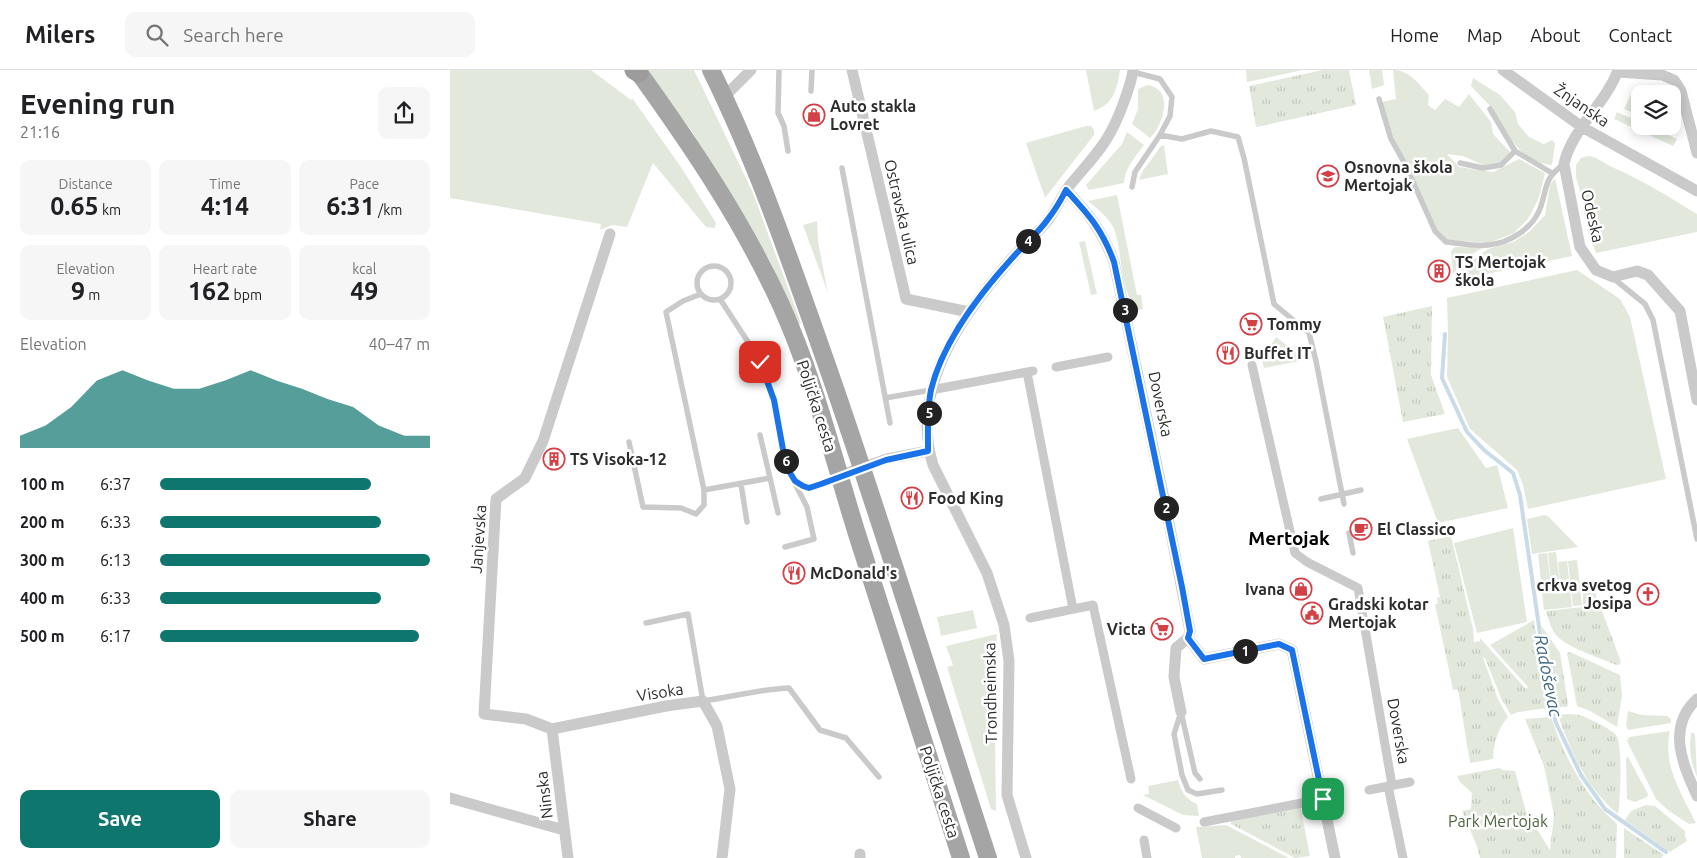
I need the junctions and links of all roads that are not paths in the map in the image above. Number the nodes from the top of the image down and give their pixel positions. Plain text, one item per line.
1 (711, 70) edge
2 (751, 70) edge
3 (779, 70) edge
4 (812, 70) edge
5 (852, 70) edge
6 (1504, 70) edge
7 (637, 71) edge
8 (1133, 71) edge
9 (1618, 71) edge
10 (811, 91) dead end
11 (724, 97) junction
12 (1379, 99) dead end
13 (1490, 109) dead end
14 (1582, 127) junction
15 (1160, 134) junction
16 (788, 151) dead end
17 (1516, 151) junction
18 (1697, 153) edge
19 (1460, 163) dead end
20 (1564, 164) junction
21 (842, 168) dead end
22 (1552, 173) junction
23 (1132, 186) dead end
24 (1066, 190) junction
25 (1697, 191) edge
26 (610, 234) dead end
27 (1613, 277) junction
28 (701, 294) junction
29 (720, 299) junction
30 (969, 312) junction
31 (1108, 356) dead end
32 (1252, 365) dead end
33 (1056, 367) dead end
34 (931, 390) junction
35 (885, 398) junction
36 (1697, 400) edge
37 (890, 424) dead end
38 (760, 435) dead end
39 (628, 442) dead end
40 (928, 451) junction
41 (862, 468) junction
42 (839, 476) junction
43 (770, 478) junction
44 (795, 481) junction
45 (741, 484) junction
46 (704, 490) junction
47 (1361, 490) dead end
48 (1342, 494) junction
49 (1321, 498) dead end
50 (1344, 504) dead end
51 (778, 513) dead end
52 (746, 522) dead end
53 (1349, 533) dead end
54 (1697, 539) edge
55 (785, 547) dead end
56 (1353, 553) dead end
57 (1073, 609) junction
58 (1030, 618) dead end
59 (646, 623) dead end
60 (1188, 638) junction
61 (1697, 699) edge
62 (703, 701) junction
63 (1181, 712) junction
64 (552, 729) junction
65 (879, 776) dead end
66 (1131, 779) dead end
67 (1200, 779) dead end
68 (1410, 782) dead end
69 (1390, 786) junction
70 (1222, 790) dead end
71 (1369, 790) dead end
72 (1697, 796) edge
73 (450, 798) edge
74 (1302, 803) dead end
75 (1138, 808) dead end
76 (1204, 822) dead end
77 (1176, 828) dead end
78 (564, 830) junction
79 (1144, 840) dead end
80 (568, 858) edge
81 (722, 858) edge
82 (961, 858) edge
83 (988, 858) edge
84 (1026, 858) edge
85 (1147, 858) edge
86 (1335, 858) edge
87 (1402, 858) edge

1 - 11 main road, Poljička cesta
2 - 11 street
3 - 16 lane
4 - 10 lane
5 - 30 street, Ostravska ulica
6 - 14 street, Žnjanska
7 - 42 main road, Poljička cesta
8 - 15 lane
8 - 24 street
9 - 14 street
9 - 18 street
11 - 41 main road, Poljička cesta
12 - 22 lane
13 - 17 lane
14 - 20 street
14 - 25 street, Žnjanska
15 - 23 lane
15 - 48 lane
17 - 19 lane
17 - 22 lane
20 - 22 lane
20 - 27 street, Odeska
21 - 35 lane
24 - 30 street
24 - 60 street, Doverska
26 - 64 street, Janjevska
27 - 36 street
27 - 54 lane
28 - 29 lane
28 - 29 lane
28 - 46 lane
29 - 44 lane
30 - 34 street
31 - 33 street
32 - 69 street, Doverska
34 - 35 lane
34 - 40 street
34 - 57 street
35 - 37 lane
38 - 43 lane
39 - 46 lane
40 - 41 street
40 - 84 street, Trondheimska
41 - 42 street
41 - 83 main road, Poljička cesta
42 - 44 lane
42 - 82 main road, Poljička cesta
43 - 45 lane
43 - 51 lane
44 - 55 lane
45 - 46 lane
45 - 52 lane
47 - 48 lane
48 - 49 lane
48 - 50 lane
53 - 56 lane
57 - 58 street
57 - 66 street
59 - 62 lane
60 - 63 street
60 - 86 street
61 - 72 street
62 - 64 street, Visoka
62 - 65 lane
62 - 81 street, Visoka
63 - 67 lane
63 - 70 lane
64 - 78 street, Ninska
68 - 69 street, Doverska
69 - 71 street, Doverska
69 - 87 street, Doverska
73 - 78 street
74 - 76 street
75 - 77 street
78 - 80 street, Ninska
79 - 85 street

